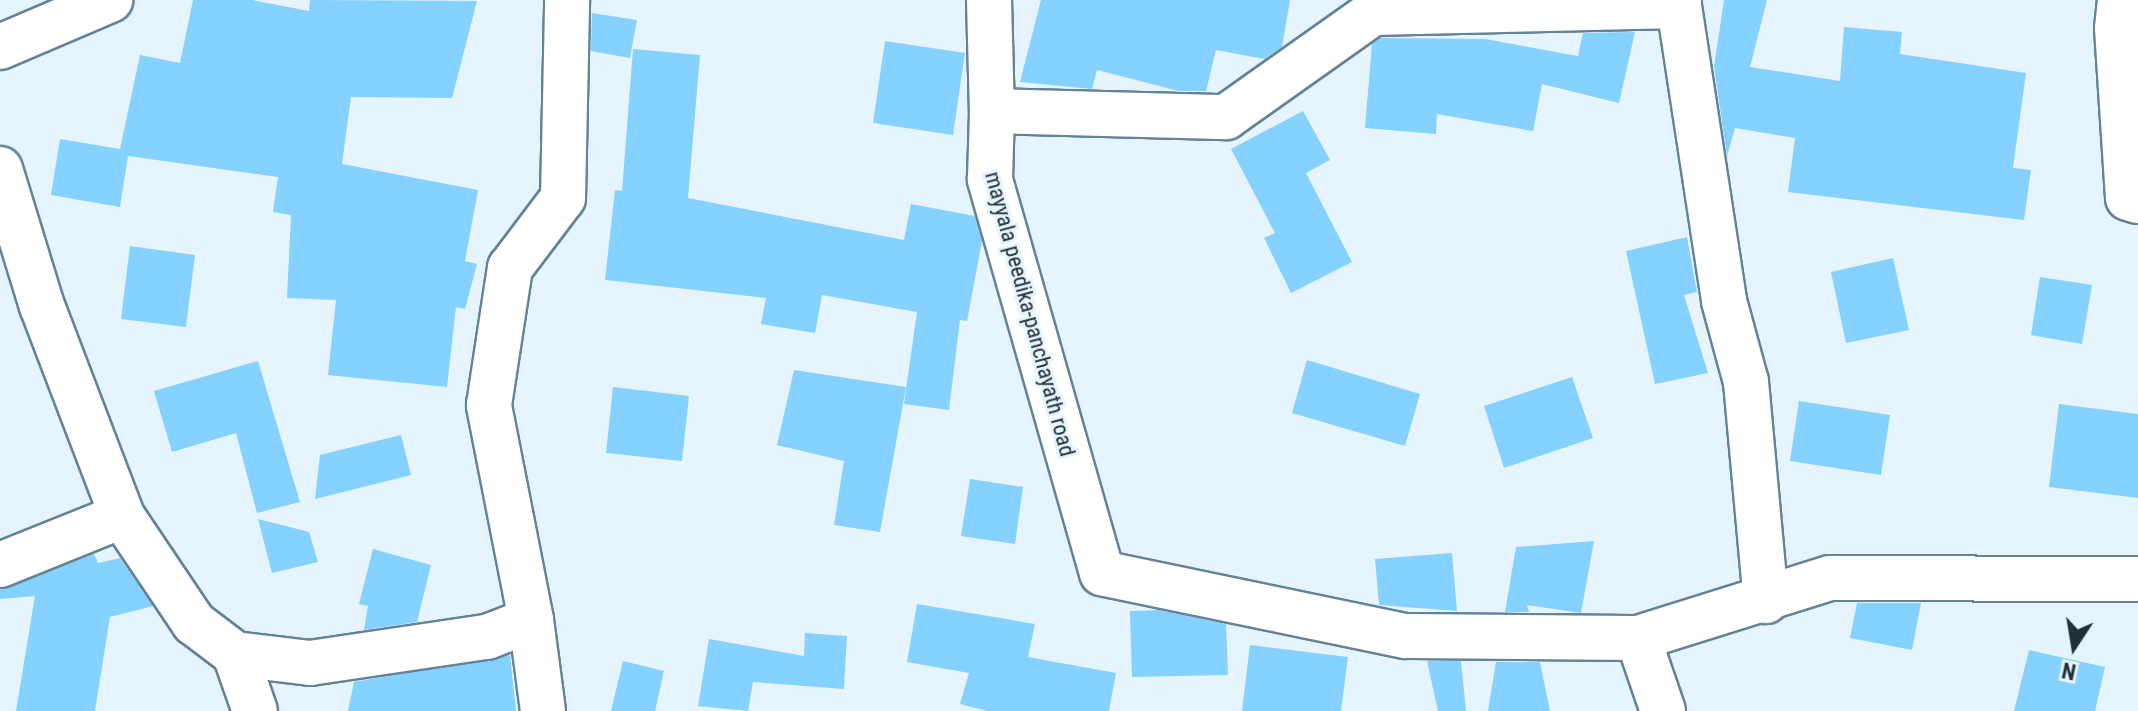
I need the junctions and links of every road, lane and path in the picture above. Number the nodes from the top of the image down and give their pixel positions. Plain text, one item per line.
1 (110, 0) edge
2 (567, 0) edge
3 (989, 0) edge
4 (2120, 0) edge
5 (1679, 3) edge
6 (0, 47) edge
7 (992, 111) junction
8 (0, 169) edge
9 (2138, 201) edge
10 (122, 516) junction
11 (0, 565) edge
12 (2138, 579) edge
13 (1766, 601) junction
14 (531, 620) junction
15 (1638, 638) junction
16 (235, 654) junction
17 (255, 711) edge
18 (543, 711) edge
19 (1663, 711) edge

1 - 6 street
2 - 14 street
3 - 7 street
4 - 9 street
5 - 7 street
5 - 13 street
7 - 15 street, mayyala peedika-panchayath road
8 - 10 street
10 - 11 street
10 - 16 street
12 - 13 street
13 - 15 street
14 - 16 street
14 - 18 street
15 - 19 street
16 - 17 street

